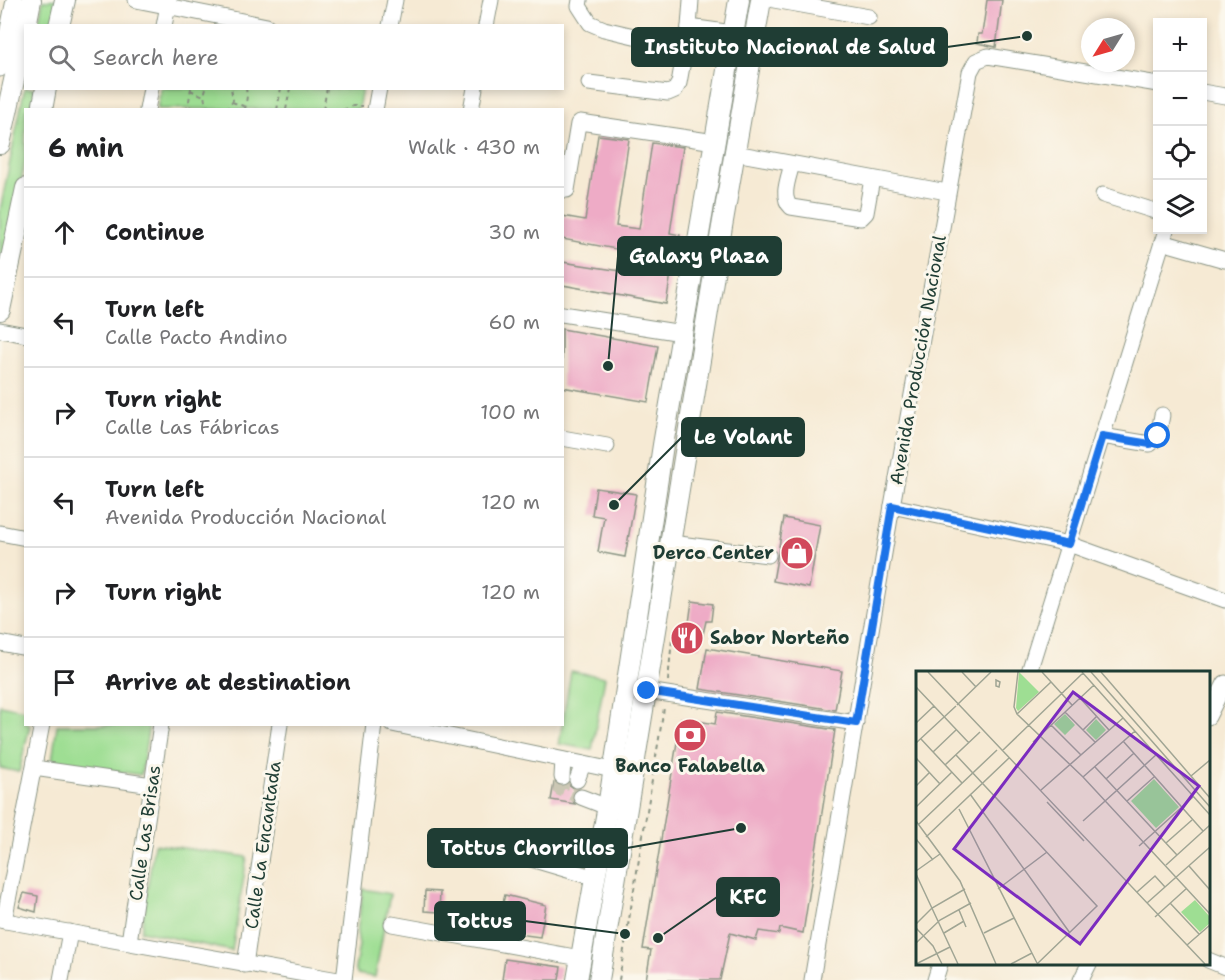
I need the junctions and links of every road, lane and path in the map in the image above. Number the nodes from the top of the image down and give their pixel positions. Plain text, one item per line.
1 (14, 0) edge
2 (31, 0) edge
3 (65, 0) edge
4 (136, 0) edge
5 (395, 0) edge
6 (491, 0) edge
7 (580, 0) edge
8 (691, 0) edge
9 (739, 0) edge
10 (761, 0) edge
11 (774, 0) edge
12 (168, 3) edge
13 (869, 17) dead end
14 (26, 24) edge
15 (59, 24) edge
16 (164, 24) edge
17 (258, 24) edge
18 (390, 24) edge
19 (486, 24) edge
20 (689, 27) junction
21 (733, 33) junction
22 (24, 35) edge
23 (685, 48) junction
24 (0, 69) edge
25 (589, 83) dead end
26 (1153, 83) edge
27 (46, 90) edge
28 (151, 90) edge
29 (191, 90) edge
30 (193, 90) edge
31 (206, 90) edge
32 (232, 90) edge
33 (246, 90) edge
34 (281, 90) edge
35 (290, 90) edge
36 (327, 90) edge
37 (378, 90) edge
38 (475, 90) edge
39 (204, 96) junction
40 (1225, 96) edge
41 (1207, 97) edge
42 (189, 101) junction
43 (232, 102) junction
44 (42, 108) edge
45 (147, 108) edge
46 (187, 108) edge
47 (191, 108) edge
48 (210, 108) edge
49 (228, 108) edge
50 (244, 108) edge
51 (246, 108) edge
52 (277, 108) edge
53 (286, 108) edge
54 (323, 108) edge
55 (348, 108) edge
56 (369, 108) edge
57 (471, 108) edge
58 (715, 141) junction
59 (0, 144) edge
60 (735, 153) junction
61 (792, 164) junction
62 (872, 180) junction
63 (567, 190) dead end
64 (947, 192) junction
65 (1103, 195) dead end
66 (24, 197) edge
67 (1153, 210) edge
68 (1164, 236) edge
69 (696, 247) junction
70 (718, 250) junction
71 (1225, 260) edge
72 (0, 310) edge
73 (564, 314) edge
74 (0, 330) edge
75 (682, 333) junction
76 (24, 335) edge
77 (1162, 414) dead end
78 (1102, 436) junction
79 (564, 438) edge
80 (607, 446) dead end
81 (892, 506) junction
82 (0, 533) edge
83 (24, 538) edge
84 (671, 543) junction
85 (1069, 544) junction
86 (768, 555) dead end
87 (1225, 600) edge
88 (0, 643) edge
89 (24, 648) edge
90 (1029, 671) edge
91 (1225, 683) edge
92 (647, 691) junction
93 (1215, 714) edge
94 (856, 723) junction
95 (42, 726) edge
96 (161, 726) edge
97 (280, 726) edge
98 (375, 726) edge
99 (402, 726) edge
100 (563, 760) junction
101 (583, 764) junction
102 (34, 768) junction
103 (613, 770) junction
104 (152, 785) junction
105 (581, 797) tunnel mouth
106 (607, 807) junction
107 (521, 856) dead end
108 (594, 878) junction
109 (2, 921) edge
110 (392, 924) dead end
111 (70, 932) junction
112 (129, 942) junction
113 (580, 958) junction
114 (1210, 960) edge
115 (245, 965) junction
116 (939, 965) edge
117 (1225, 967) edge
118 (62, 980) edge
119 (338, 980) edge
120 (344, 980) edge
121 (577, 980) edge
122 (599, 980) edge
123 (812, 980) edge
124 (935, 980) edge

1 - 24 street
2 - 14 main road
3 - 15 main road
4 - 12 street
5 - 18 street
6 - 19 street
7 - 23 street
8 - 20 street
9 - 21 main road
10 - 60 main road
11 - 13 street
12 - 16 street
12 - 17 street
20 - 21 street
20 - 23 street
21 - 58 main road
22 - 59 main road
23 - 25 street
26 - 64 street, Avenida Producción Nacional
27 - 44 main road
28 - 45 street
29 - 42 path
30 - 39 path
31 - 39 path
32 - 43 path
33 - 51 path
34 - 52 path
35 - 53 path
36 - 54 path
37 - 56 street
38 - 57 street
39 - 48 path
40 - 41 street
42 - 46 path
42 - 47 path
43 - 49 path
43 - 50 path
55 - 56 path
58 - 63 street
58 - 69 main road
60 - 61 street
60 - 70 main road
61 - 62 street
61 - 62 street
62 - 64 street
64 - 81 street, Avenida Producción Nacional
65 - 67 street
66 - 72 main road
68 - 71 street
68 - 78 street
69 - 70 main road
69 - 75 main road
70 - 84 main road
73 - 75 street
74 - 76 street
75 - 103 main road
77 - 78 street
78 - 85 street
79 - 80 street
81 - 85 street
81 - 94 street, Avenida Producción Nacional
82 - 83 street
84 - 86 street
84 - 92 main road
85 - 87 street
85 - 90 street
88 - 89 street
91 - 93 street
92 - 94 street
92 - 122 main road
94 - 123 street, Avenida Producción Nacional
95 - 102 street
96 - 104 street, Calle Las Brisas
97 - 115 street, Calle La Encantada
98 - 120 street
99 - 100 street
100 - 101 street
100 - 101 street
101 - 103 street
102 - 104 street
102 - 109 street
103 - 106 main road
104 - 112 street, Calle Las Brisas
105 - 106 street
106 - 108 main road
107 - 108 street
108 - 113 main road
109 - 111 street
110 - 113 street
111 - 112 street
111 - 118 street
112 - 115 street
113 - 121 main road
114 - 117 street
115 - 119 street
116 - 124 street

